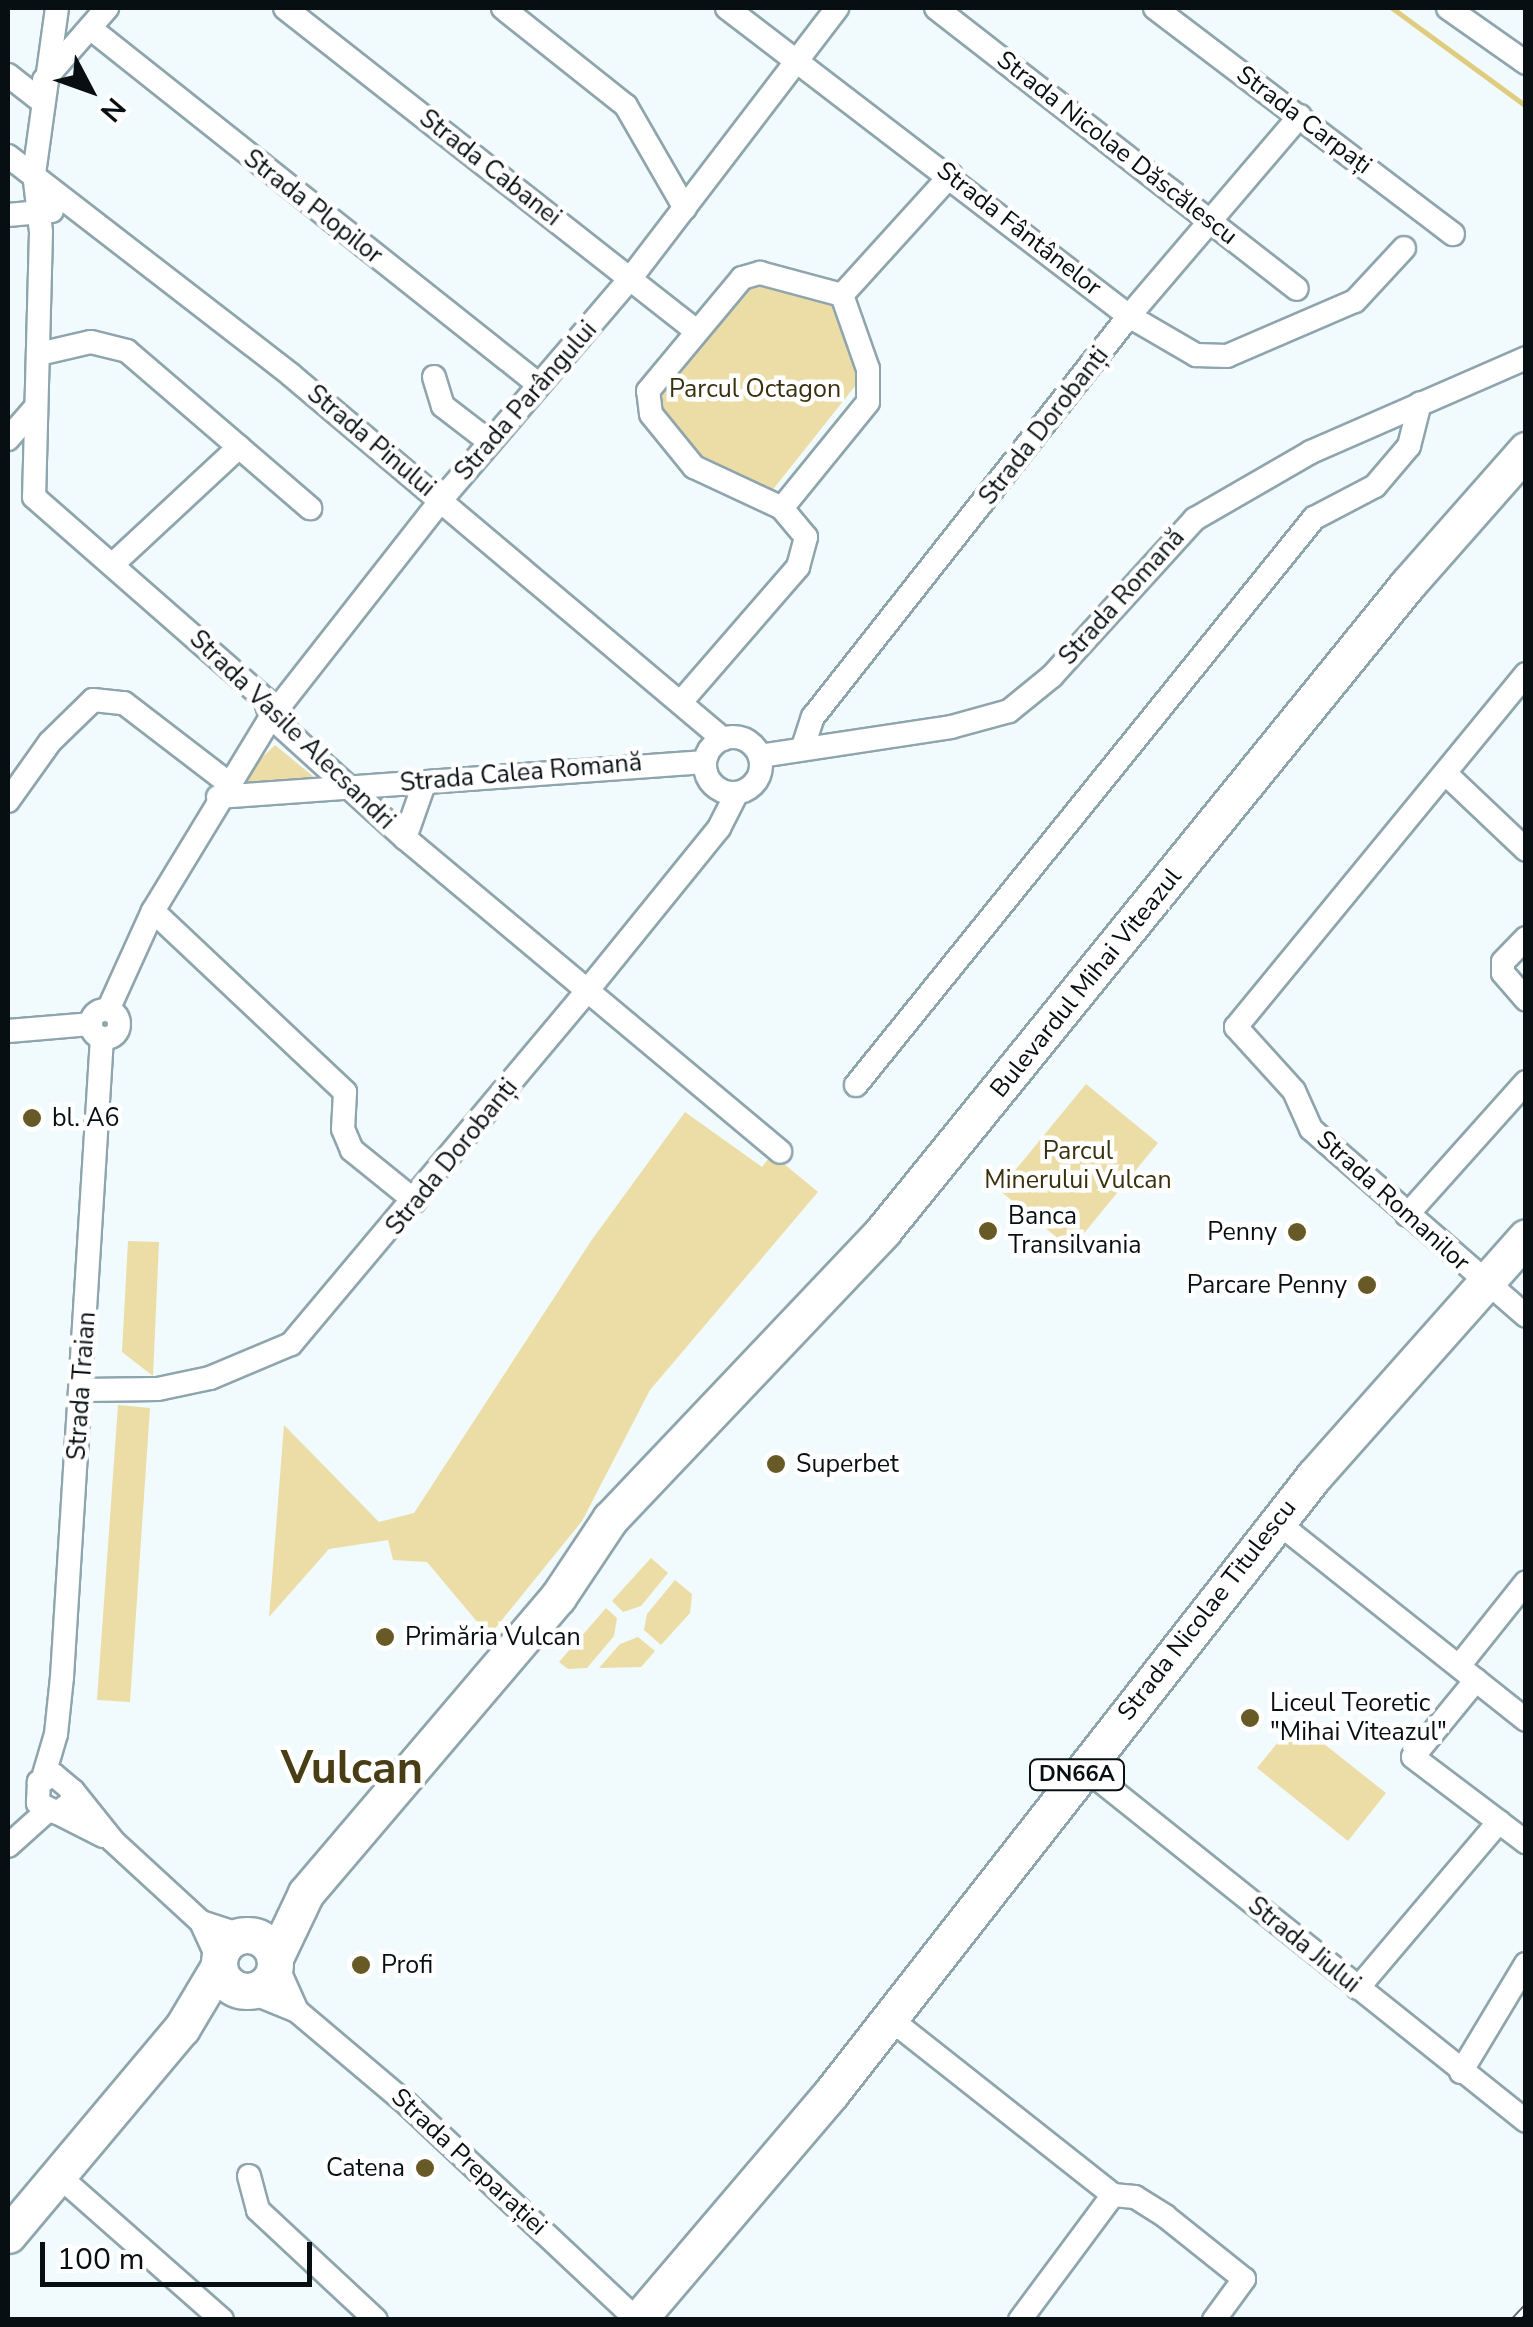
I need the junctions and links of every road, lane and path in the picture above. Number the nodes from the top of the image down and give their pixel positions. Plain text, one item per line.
1 (56, 8) edge
2 (107, 8) edge
3 (284, 8) edge
4 (503, 8) edge
5 (727, 8) edge
6 (837, 8) edge
7 (936, 8) edge
8 (1155, 8) edge
9 (1448, 8) edge
10 (90, 28) junction
11 (797, 61) junction
12 (1526, 63) edge
13 (8, 75) edge
14 (41, 92) junction
15 (1300, 116) junction
16 (8, 156) edge
17 (34, 173) junction
18 (951, 176) junction
19 (685, 208) junction
20 (80, 209) junction
21 (40, 212) junction
22 (8, 215) edge
23 (1211, 221) junction
24 (1453, 234) dead end
25 (1404, 248) dead end
26 (630, 279) junction
27 (1297, 289) dead end
28 (842, 295) junction
29 (1129, 316) junction
30 (694, 330) junction
31 (38, 354) junction
32 (1526, 358) edge
33 (434, 377) dead end
34 (538, 384) junction
35 (1420, 404) junction
36 (35, 408) junction
37 (8, 439) edge
38 (490, 442) junction
39 (239, 446) junction
40 (1526, 450) edge
41 (1526, 487) edge
42 (441, 500) junction
43 (310, 508) dead end
44 (782, 508) junction
45 (112, 565) junction
46 (1526, 674) edge
47 (681, 702) junction
48 (271, 718) junction
49 (723, 740) junction
50 (803, 746) junction
51 (760, 756) junction
52 (706, 762) junction
53 (1445, 773) junction
54 (424, 784) junction
55 (348, 786) junction
56 (222, 790) junction
57 (737, 793) junction
58 (8, 801) edge
59 (405, 838) junction
60 (1526, 850) edge
61 (153, 911) junction
62 (1526, 938) edge
63 (588, 991) junction
64 (1526, 999) edge
65 (100, 1024) junction
66 (8, 1031) edge
67 (1526, 1082) edge
68 (856, 1085) dead end
69 (780, 1152) dead end
70 (416, 1201) junction
71 (1407, 1215) junction
72 (1526, 1237) edge
73 (1483, 1282) junction
74 (1526, 1316) edge
75 (83, 1390) junction
76 (1276, 1522) junction
77 (1526, 1582) edge
78 (558, 1597) junction
79 (1467, 1673) junction
80 (1526, 1720) edge
81 (56, 1734) junction
82 (1083, 1768) junction
83 (71, 1786) junction
84 (46, 1800) junction
85 (1499, 1822) junction
86 (112, 1841) junction
87 (1526, 1842) edge
88 (9, 1844) edge
89 (306, 1894) junction
90 (201, 1922) junction
91 (276, 1961) junction
92 (236, 1963) junction
93 (1526, 1964) edge
94 (1358, 1988) junction
95 (296, 2010) junction
96 (889, 2018) junction
97 (1461, 2072) junction
98 (1526, 2121) edge
99 (250, 2176) dead end
100 (60, 2177) junction
101 (1113, 2195) junction
102 (8, 2235) edge
103 (222, 2320) edge
104 (376, 2320) edge
105 (637, 2320) edge
106 (1020, 2320) edge
107 (1214, 2320) edge

1 - 14 street, Strada Vasile Alecsandri
2 - 10 street
3 - 26 street, Strada Cabanei
4 - 19 street
5 - 11 street, Strada Fântânelor
6 - 11 street, Strada Parângului
7 - 23 street, Strada Nicolae Dăscălescu
8 - 15 street, Strada Carpați
9 - 12 street
10 - 14 street
10 - 34 street, Strada Plopilor
11 - 18 street, Strada Fântânelor
11 - 19 street, Strada Parângului
13 - 14 street
14 - 17 street, Strada Vasile Alecsandri
15 - 23 street, Strada Dorobanți
15 - 24 street, Strada Carpați
16 - 17 street, Strada Pinului
17 - 20 street, Strada Pinului
17 - 21 street, Strada Vasile Alecsandri
18 - 28 street
18 - 29 street, Strada Fântânelor
19 - 26 street, Strada Parângului
20 - 21 street
20 - 42 street, Strada Pinului
21 - 22 street
21 - 31 street, Strada Vasile Alecsandri
23 - 27 street, Strada Nicolae Dăscălescu
23 - 29 street, Strada Dorobanți
25 - 29 street, Strada Fântânelor
26 - 30 street, Strada Cabanei
26 - 34 street, Strada Parângului
28 - 30 street
28 - 44 street
29 - 50 street, Strada Dorobanți
30 - 44 street
31 - 36 street, Strada Vasile Alecsandri
31 - 39 street
32 - 35 street, Strada Romană
33 - 38 street
34 - 38 street, Strada Parângului
35 - 50 street, Strada Romană
35 - 68 street
36 - 37 street
36 - 45 street, Strada Vasile Alecsandri
38 - 42 street, Strada Parângului
39 - 43 street
39 - 45 street
40 - 78 main road, Bulevardul Mihai Viteazul
41 - 78 main road, Bulevardul Mihai Viteazul
42 - 47 street, Strada Pinului
42 - 48 street, Strada Parângului
44 - 47 street
45 - 48 street, Strada Vasile Alecsandri
46 - 53 street
47 - 49 street, Strada Pinului
48 - 55 street, Strada Vasile Alecsandri
48 - 56 street, Strada Parângului
49 - 51 street
49 - 52 street
50 - 51 street, Strada Romană
51 - 57 street
52 - 54 street, Strada Calea Romană
52 - 57 street
53 - 60 street
53 - 71 street, Strada Romanilor
54 - 55 street, Strada Calea Romană
54 - 59 street
55 - 56 street, Strada Calea Romană
55 - 59 street, Strada Vasile Alecsandri
56 - 58 street
56 - 61 street, Strada Traian
57 - 63 street, Strada Dorobanți
59 - 63 street, Strada Vasile Alecsandri
61 - 65 street, Strada Traian
61 - 70 street
62 - 64 street
63 - 69 street, Strada Vasile Alecsandri
63 - 70 street, Strada Dorobanți
65 - 66 street
65 - 75 street, Strada Traian
67 - 71 street
70 - 75 street, Strada Dorobanți
71 - 73 street, Strada Romanilor
72 - 73 main road, Strada Nicolae Titulescu / DN66A
73 - 74 street, Strada Romanilor
73 - 76 main road, Strada Nicolae Titulescu / DN66A
75 - 81 street, Strada Traian
76 - 79 street
76 - 82 main road, Strada Nicolae Titulescu / DN66A
77 - 79 street
78 - 89 main road, Bulevardul Mihai Viteazul
79 - 80 street
79 - 85 street
81 - 83 street, Strada Traian
81 - 84 street, Strada Traian
82 - 94 street, Strada Jiului
82 - 96 main road, Strada Nicolae Titulescu / DN66A
83 - 84 street
83 - 84 street
83 - 86 street, Strada Traian
84 - 86 street, Strada Traian
84 - 88 street
85 - 87 street
85 - 94 street
86 - 90 street, Strada Traian
89 - 91 main road, Bulevardul Mihai Viteazul
89 - 92 main road, Bulevardul Mihai Viteazul
90 - 92 street, Strada Traian
90 - 92 street, Strada Traian
91 - 92 main road
91 - 95 street, Strada Preparației
92 - 95 street, Strada Preparației
92 - 100 main road, Bulevardul Mihai Viteazul
93 - 97 street
94 - 97 street, Strada Jiului
95 - 105 street, Strada Preparației
96 - 101 street
96 - 105 main road, Strada Nicolae Titulescu / DN66A
97 - 98 street, Strada Jiului
99 - 104 street
100 - 102 main road, Bulevardul Mihai Viteazul
100 - 103 street
101 - 106 street
101 - 107 street

